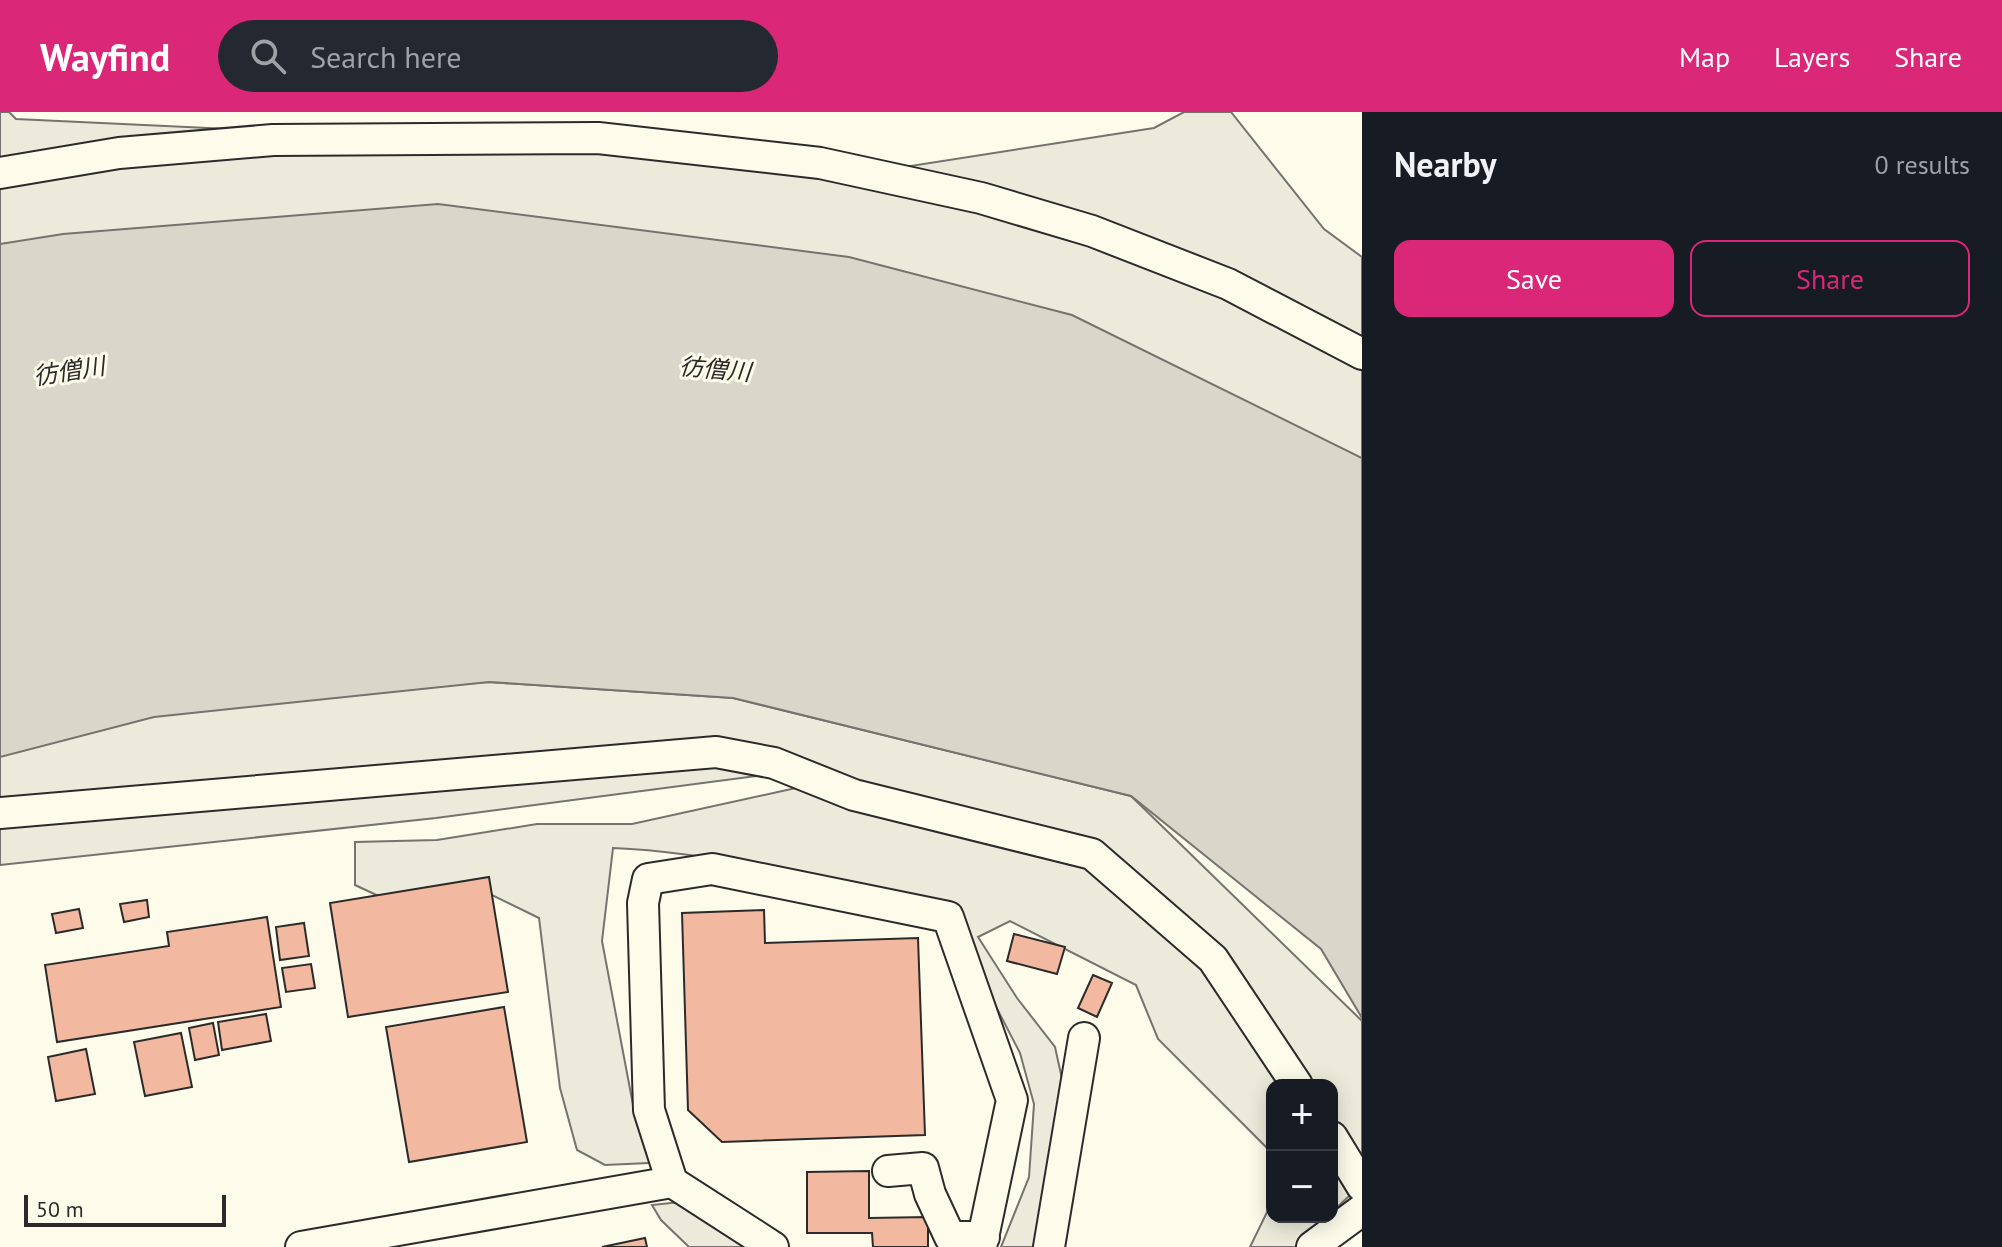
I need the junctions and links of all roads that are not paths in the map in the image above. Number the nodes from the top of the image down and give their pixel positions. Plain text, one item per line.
1 (0, 173) edge
2 (1362, 354) edge
3 (0, 813) edge
4 (1084, 1038) dead end
5 (1293, 1079) edge
6 (1338, 1147) edge
7 (888, 1171) dead end
8 (672, 1182) junction
9 (1362, 1186) edge
10 (1362, 1210) edge
11 (983, 1242) edge
12 (301, 1247) edge
13 (773, 1247) edge
14 (1049, 1247) edge
15 (1312, 1247) edge

1 - 2 street
3 - 5 street
4 - 14 street
6 - 9 street
7 - 11 street
8 - 11 street
8 - 12 street
8 - 13 street
10 - 15 street

